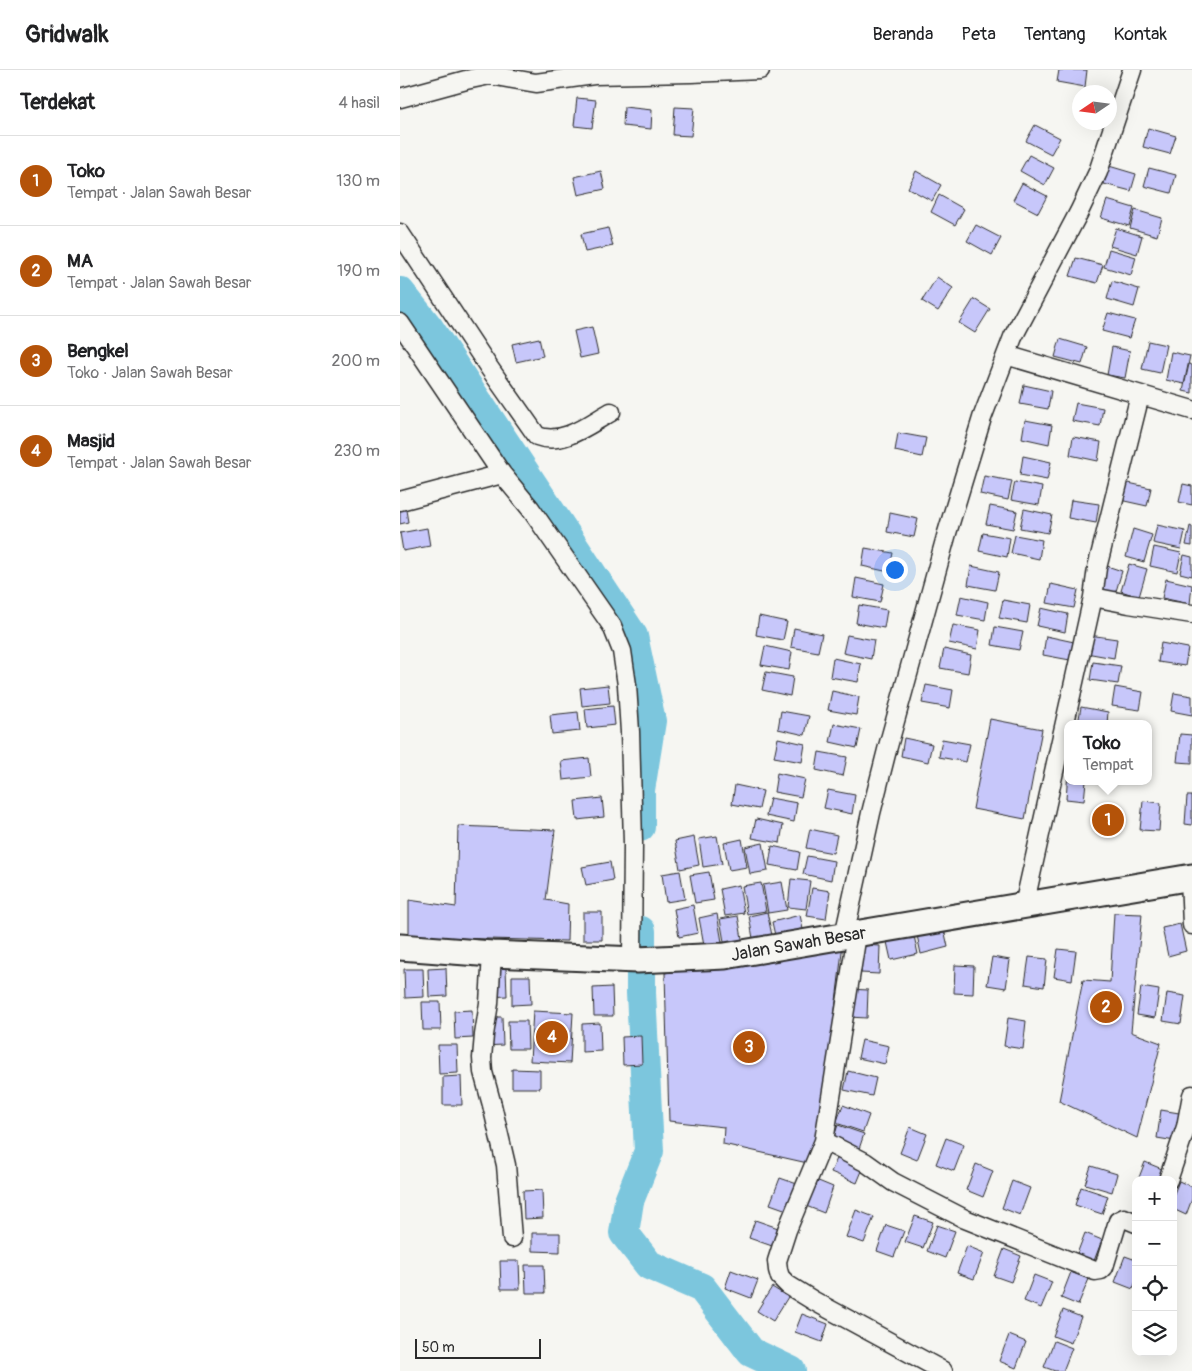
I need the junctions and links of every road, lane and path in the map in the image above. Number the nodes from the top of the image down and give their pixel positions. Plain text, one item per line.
1 (760, 70) edge
2 (1132, 70) edge
3 (400, 98) edge
4 (400, 233) edge
5 (400, 323) edge
6 (1006, 355) junction
7 (1140, 395) junction
8 (1192, 410) edge
9 (612, 412) dead end
10 (502, 474) junction
11 (400, 501) edge
12 (1093, 597) junction
13 (1192, 614) edge
14 (1066, 720) edge
15 (1064, 727) edge
16 (1191, 877) edge
17 (1024, 906) junction
18 (1192, 925) edge
19 (850, 935) junction
20 (400, 947) edge
21 (492, 954) junction
22 (635, 960) junction
23 (1192, 1095) edge
24 (824, 1141) junction
25 (1186, 1147) edge
26 (1170, 1176) edge
27 (1132, 1221) edge
28 (512, 1238) dead end
29 (943, 1371) edge

1 - 3 street
2 - 6 street
4 - 9 street
5 - 10 street
6 - 7 street
6 - 19 street
7 - 8 street
7 - 12 street
10 - 11 street
10 - 22 street
12 - 13 street
12 - 14 street
15 - 17 street
16 - 17 main road, Jalan Sawah Besar
16 - 18 street
17 - 19 main road, Jalan Sawah Besar
19 - 22 main road, Jalan Sawah Besar
19 - 24 street
20 - 21 main road, Jalan Sawah Besar
21 - 22 main road, Jalan Sawah Besar
21 - 28 street
23 - 25 street
24 - 27 street
24 - 29 street
25 - 26 street

